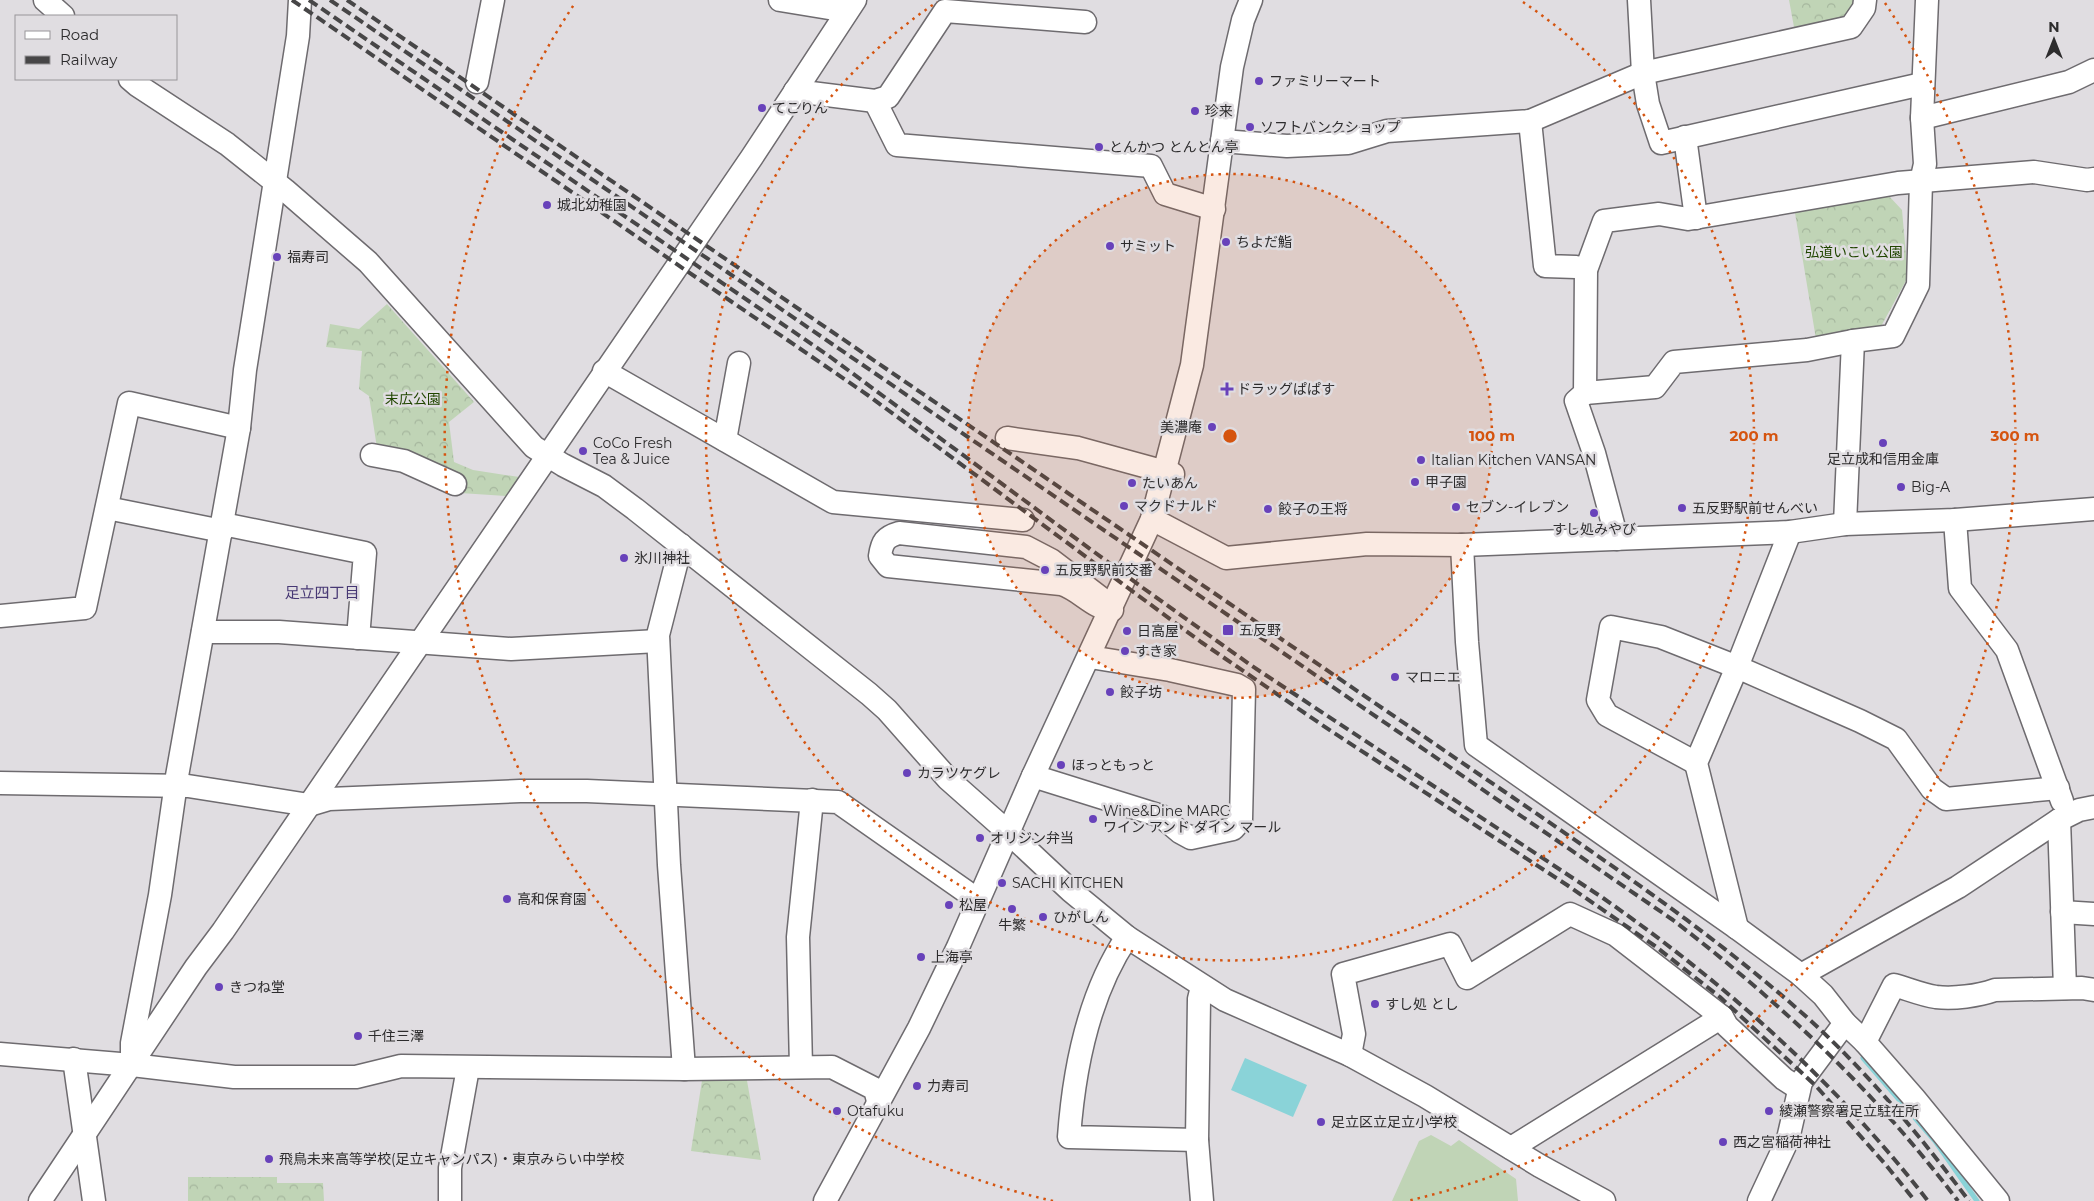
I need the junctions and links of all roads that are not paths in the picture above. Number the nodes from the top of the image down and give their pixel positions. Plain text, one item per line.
1 (45, 0) edge
2 (300, 0) edge
3 (493, 0) edge
4 (780, 0) edge
5 (1251, 0) edge
6 (1639, 0) edge
7 (1865, 0) edge
8 (1927, 0) edge
9 (851, 6) edge
10 (62, 15) edge
11 (1085, 22) dead end
12 (2094, 70) edge
13 (1643, 73) junction
14 (131, 80) edge
15 (477, 82) dead end
16 (1922, 84) junction
17 (795, 91) junction
18 (875, 102) junction
19 (1922, 118) junction
20 (1530, 121) junction
21 (1685, 138) junction
22 (1222, 141) junction
23 (2094, 179) edge
24 (274, 181) junction
25 (1921, 182) junction
26 (1214, 209) junction
27 (1696, 218) junction
28 (1586, 270) junction
29 (1853, 341) junction
30 (739, 364) dead end
31 (604, 371) junction
32 (1585, 392) junction
33 (239, 428) junction
34 (1007, 438) dead end
35 (725, 440) junction
36 (372, 455) dead end
37 (547, 455) junction
38 (1169, 473) junction
39 (455, 484) dead end
40 (107, 508) junction
41 (2094, 509) edge
42 (1152, 519) junction
43 (1023, 520) dead end
44 (1955, 520) junction
45 (1845, 524) junction
46 (222, 527) junction
47 (1790, 532) junction
48 (1617, 539) junction
49 (681, 545) junction
50 (1462, 545) junction
51 (1112, 610) junction
52 (0, 616) edge
53 (203, 632) junction
54 (358, 638) junction
55 (658, 641) junction
56 (418, 643) junction
57 (1090, 657) junction
58 (1737, 667) junction
59 (1696, 763) junction
60 (1033, 776) junction
61 (0, 783) edge
62 (176, 786) junction
63 (2058, 788) junction
64 (666, 794) junction
65 (812, 800) junction
66 (309, 805) junction
67 (2094, 806) edge
68 (2063, 818) junction
69 (1009, 833) junction
70 (978, 900) junction
71 (2062, 912) junction
72 (2094, 914) edge
73 (1737, 928) junction
74 (1127, 937) junction
75 (1800, 975) junction
76 (1202, 987) junction
77 (2065, 988) junction
78 (2094, 990) edge
79 (1722, 1017) junction
80 (1844, 1023) junction
81 (1865, 1042) junction
82 (0, 1054) edge
83 (1350, 1055) junction
84 (74, 1059) junction
85 (132, 1065) junction
86 (801, 1067) junction
87 (468, 1068) junction
88 (684, 1068) junction
89 (1798, 1088) junction
90 (878, 1101) junction
91 (85, 1136) junction
92 (1197, 1140) junction
93 (1511, 1148) junction
94 (40, 1201) edge
95 (94, 1201) edge
96 (450, 1201) edge
97 (825, 1201) edge
98 (1202, 1201) edge
99 (1604, 1201) edge
100 (1759, 1201) edge
101 (1998, 1201) edge

1 - 10 street
2 - 24 street
3 - 15 street
4 - 9 street
5 - 22 street
6 - 13 street
7 - 13 street
8 - 16 street
9 - 17 street
11 - 18 street
12 - 19 street
13 - 20 street
13 - 21 street
14 - 24 street
16 - 19 street
16 - 21 street
17 - 18 street
17 - 31 street
18 - 26 street
19 - 25 street
20 - 22 street
20 - 28 street
21 - 27 street
22 - 26 street
23 - 25 street
24 - 33 street
24 - 37 street
25 - 27 street
25 - 29 street
26 - 38 street
27 - 28 street
28 - 32 street
29 - 32 street
29 - 45 street
30 - 35 street
31 - 35 street
31 - 37 street
32 - 48 street
33 - 40 street
33 - 46 street
34 - 38 street
35 - 43 street
36 - 39 street
37 - 49 street
37 - 56 street
38 - 42 street
40 - 46 street
40 - 52 street
41 - 44 street
42 - 50 street
42 - 51 street
44 - 45 street
44 - 63 street
45 - 47 street
46 - 53 street
46 - 54 street
47 - 48 street
47 - 58 street
48 - 50 street
49 - 55 street
49 - 69 street
50 - 73 street
51 - 51 street
51 - 57 street
53 - 54 street
53 - 62 street
54 - 56 street
55 - 56 street
55 - 64 street
56 - 66 street
57 - 60 street
57 - 60 street
58 - 59 street
58 - 59 street
58 - 63 street
59 - 73 street
60 - 69 street
61 - 62 street
62 - 66 street
62 - 85 street
63 - 68 street
64 - 65 street
64 - 66 street
64 - 88 street
65 - 70 street
65 - 86 street
66 - 85 street
67 - 68 street
68 - 71 street
68 - 75 street
69 - 70 street
69 - 74 street
70 - 90 street
71 - 72 street
71 - 77 street
73 - 75 street
74 - 76 street
74 - 92 street
75 - 80 street
76 - 83 street
76 - 92 street
77 - 78 street
77 - 81 street
79 - 83 street
79 - 89 street
79 - 93 street
80 - 81 street
80 - 89 street
81 - 101 street
82 - 84 street
83 - 93 street
84 - 85 street
84 - 91 street
85 - 87 street
85 - 91 street
86 - 88 street
86 - 90 street
87 - 88 street
87 - 96 street
89 - 100 street
90 - 97 street
91 - 94 street
91 - 95 street
92 - 98 street
93 - 99 street

